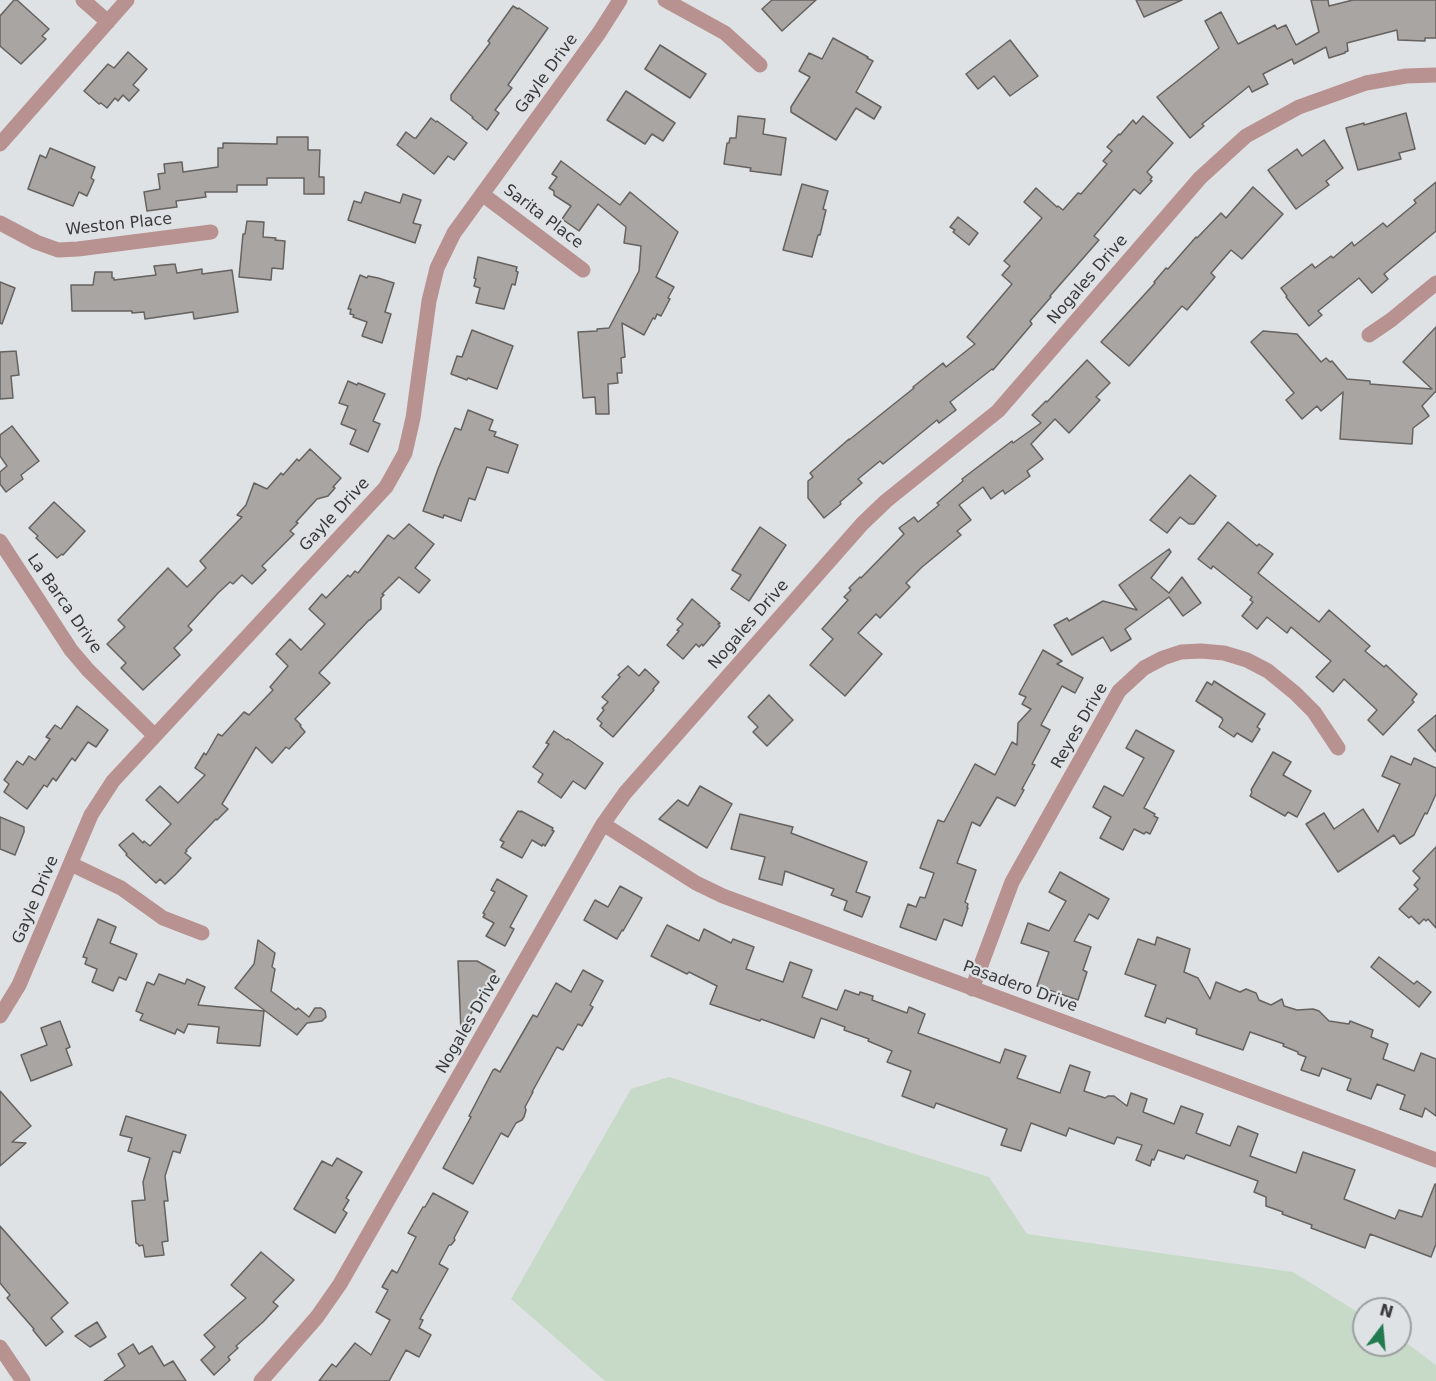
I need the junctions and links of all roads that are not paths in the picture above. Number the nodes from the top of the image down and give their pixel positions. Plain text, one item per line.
1 (83, 0) edge
2 (127, 0) edge
3 (620, 0) edge
4 (665, 0) edge
5 (108, 22) junction
6 (760, 65) dead end
7 (1436, 75) edge
8 (0, 144) edge
9 (482, 194) junction
10 (0, 223) edge
11 (211, 232) dead end
12 (583, 270) dead end
13 (1436, 283) edge
14 (1369, 335) dead end
15 (0, 541) edge
16 (154, 735) junction
17 (1338, 748) dead end
18 (603, 824) junction
19 (70, 864) junction
20 (202, 933) dead end
21 (972, 989) junction
22 (0, 1016) edge
23 (1436, 1160) edge
24 (0, 1347) edge
25 (23, 1381) edge
26 (261, 1381) edge

1 - 5 street
2 - 5 street
3 - 9 street, Gayle Drive
4 - 6 street
5 - 8 street
7 - 18 street, Nogales Drive
9 - 12 street, Sarita Place
9 - 16 street, Gayle Drive
10 - 11 street, Weston Place
13 - 14 street
15 - 16 street, La Barca Drive
16 - 19 street, Gayle Drive
17 - 21 street, Reyes Drive
18 - 21 street, Pasadero Drive
18 - 26 street, Nogales Drive
19 - 20 street
19 - 22 street, Gayle Drive
21 - 23 street, Pasadero Drive
24 - 25 street

